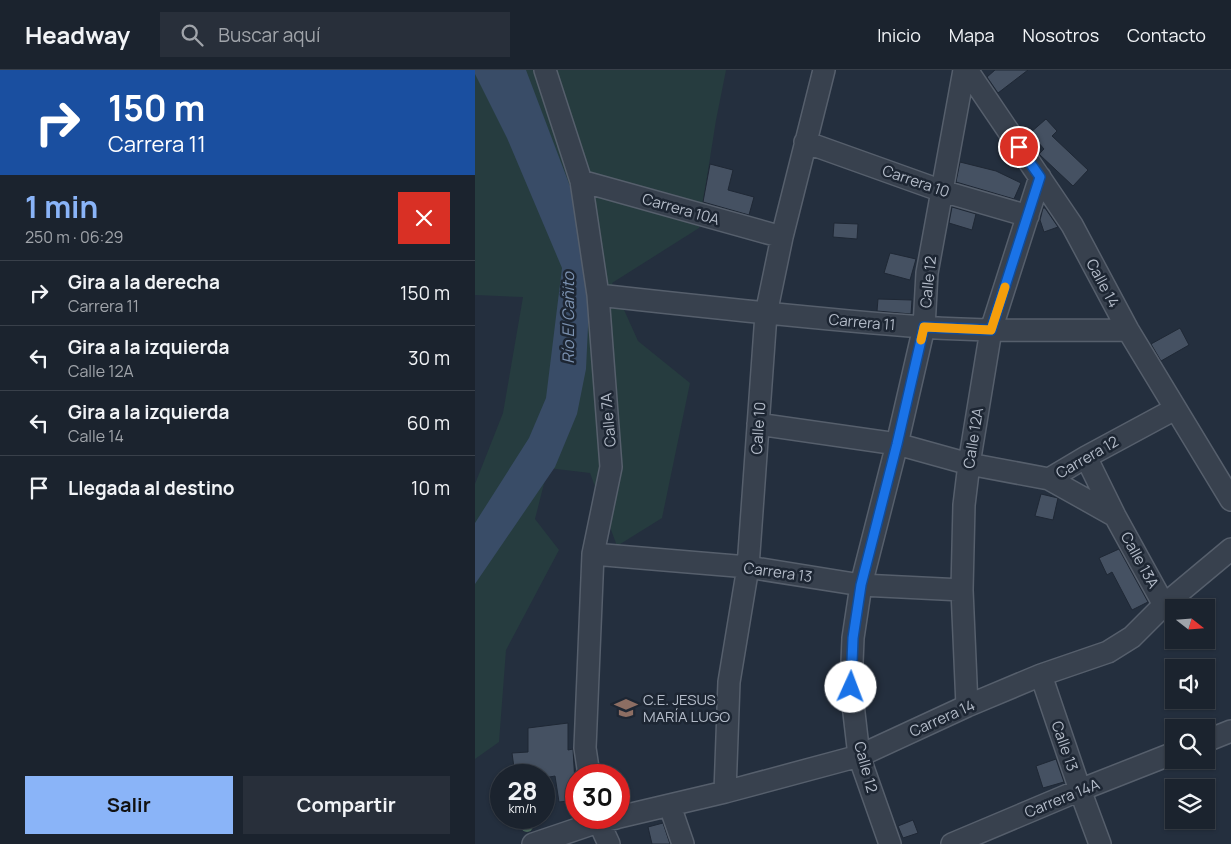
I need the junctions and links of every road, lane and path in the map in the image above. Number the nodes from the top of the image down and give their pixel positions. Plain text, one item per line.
1 (545, 70) edge
2 (824, 70) edge
3 (966, 70) edge
4 (805, 142) junction
5 (1040, 177) junction
6 (581, 181) junction
7 (942, 191) junction
8 (1028, 216) junction
9 (782, 237) junction
10 (598, 295) junction
11 (766, 314) junction
12 (924, 327) junction
13 (991, 330) junction
14 (1127, 330) junction
15 (1175, 409) junction
16 (758, 424) junction
17 (897, 444) junction
18 (1086, 457) junction
19 (969, 464) junction
20 (1049, 479) junction
21 (1231, 500) edge
22 (1115, 516) junction
23 (1231, 550) edge
24 (593, 554) junction
25 (748, 567) junction
26 (861, 585) junction
27 (962, 590) junction
28 (1164, 605) junction
29 (1041, 676) junction
30 (967, 706) junction
31 (1231, 731) edge
32 (1215, 737) edge
33 (859, 756) junction
34 (1165, 757) edge
35 (587, 764) edge
36 (1080, 790) junction
37 (725, 792) junction
38 (670, 806) junction
39 (630, 814) edge
40 (576, 829) edge
41 (608, 829) edge
42 (533, 844) edge
43 (609, 844) edge
44 (683, 844) edge
45 (890, 844) edge
46 (952, 844) edge
47 (1100, 844) edge

1 - 6 street, Calle 7A
2 - 4 street, Calle 10
3 - 5 street, Calle 14
3 - 7 street, Calle 12
4 - 7 street, Carrera 10
4 - 9 street, Calle 10
5 - 8 street, Calle 12A
5 - 14 street, Calle 14
6 - 9 street, Carrera 10A
6 - 10 street, Calle 7A
7 - 8 street, Carrera 10
7 - 12 street, Calle 12
8 - 13 street, Calle 12A
9 - 11 street, Calle 10
10 - 11 street, Carrera 11
10 - 24 street, Calle 7A
11 - 12 street, Carrera 11
11 - 16 street, Calle 10
12 - 13 street, Carrera 11
12 - 17 street, Calle 12
13 - 14 street, Carrera 11
13 - 19 street, Calle 12A
14 - 15 street, Calle 14
15 - 18 street, Carrera 12
15 - 21 street, Calle 14
16 - 17 street, Carrera 12
16 - 25 street, Calle 10
17 - 19 street, Carrera 12
17 - 26 street, Calle 12
18 - 20 street, Carrera 12
18 - 22 street, Calle 13A
19 - 20 street, Carrera 12
19 - 27 street, Calle 12A
20 - 22 street, Calle 13A
22 - 28 street, Calle 13A
23 - 28 street, Carrera 14
24 - 25 street, Carrera 13
24 - 35 street, Calle 7A
25 - 26 street, Carrera 13
25 - 37 street, Calle 10
26 - 27 street, Carrera 13
26 - 33 street, Calle 12
27 - 30 street, Calle 12A
28 - 29 street, Carrera 14
29 - 30 street, Carrera 14
29 - 36 street, Calle 13
30 - 33 street, Carrera 14
31 - 32 street
33 - 37 street, Carrera 14
33 - 45 street, Calle 12
34 - 36 street, Carrera 14A
36 - 46 street, Carrera 14A
36 - 47 street, Calle 13
37 - 38 street, Carrera 14
38 - 39 street, Carrera 14
38 - 44 street
40 - 42 street, Carrera 14
41 - 43 street

